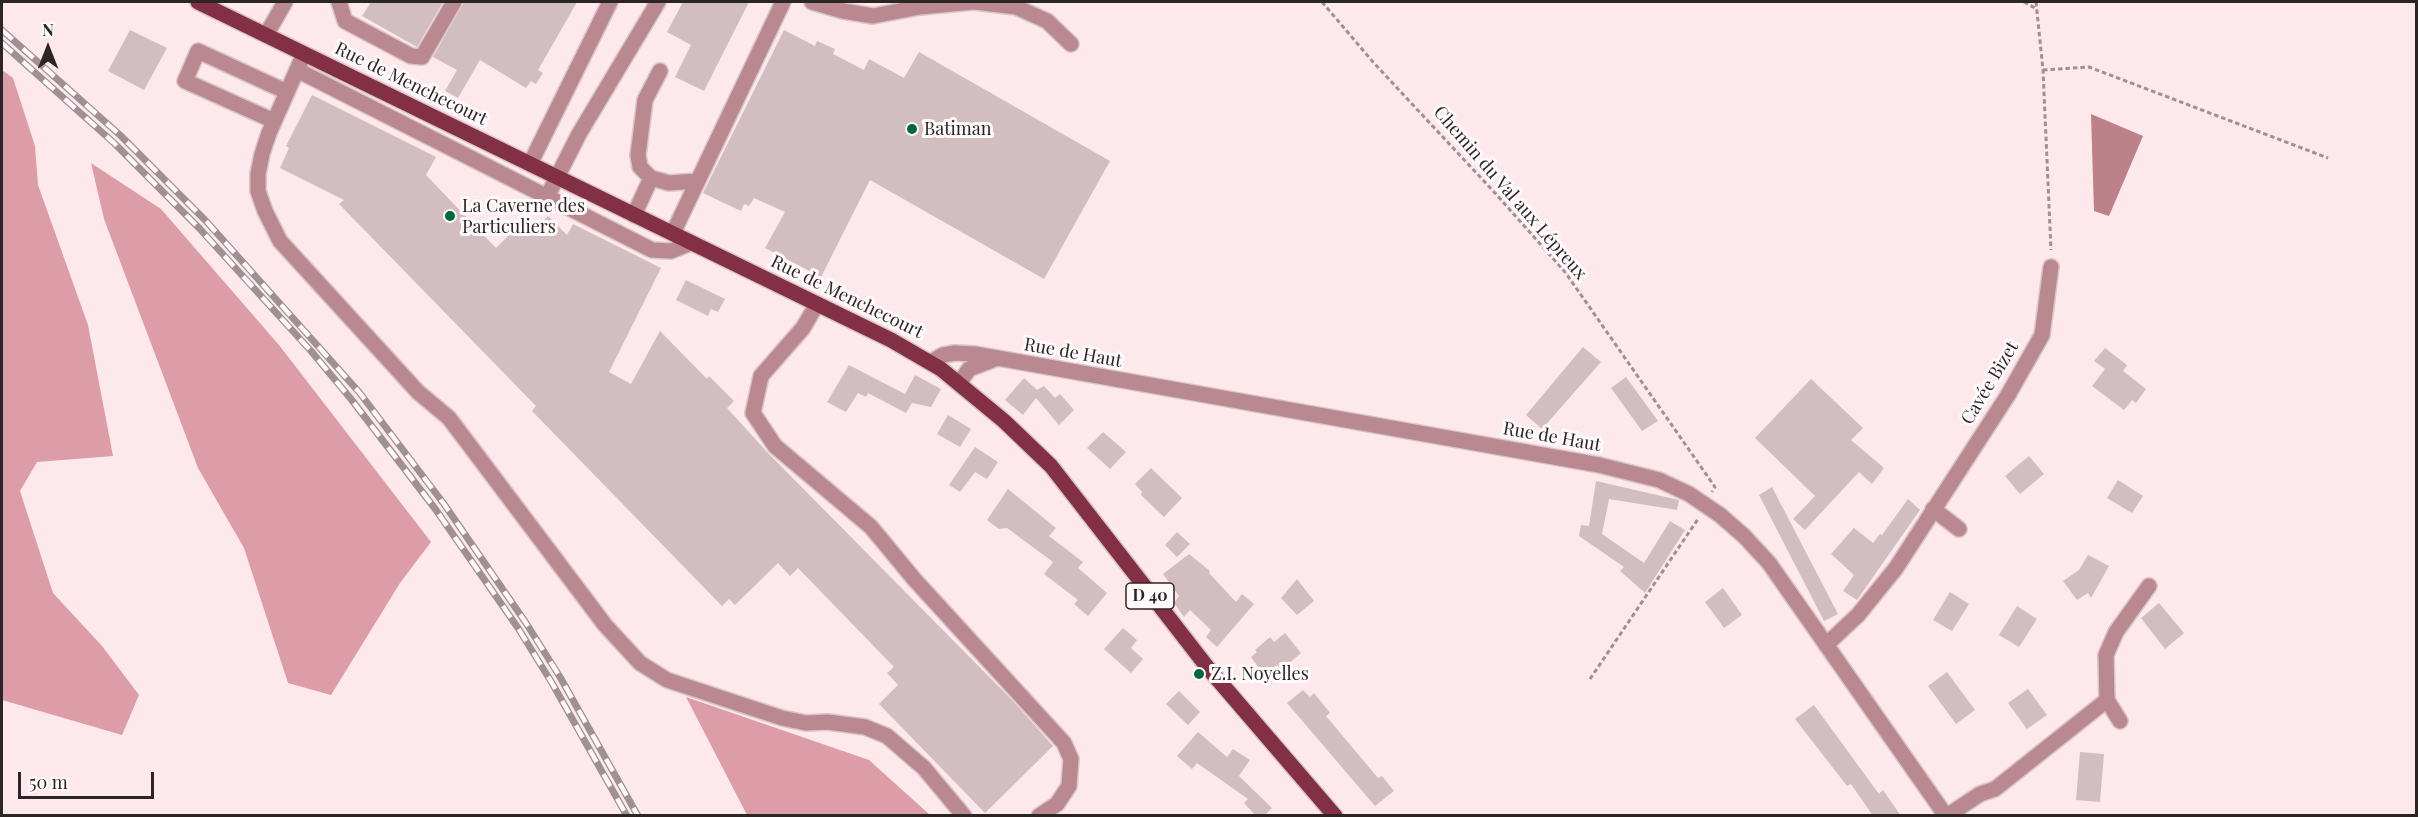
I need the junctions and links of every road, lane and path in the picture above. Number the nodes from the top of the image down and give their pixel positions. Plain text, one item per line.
1 (198, 2) edge
2 (285, 2) edge
3 (339, 2) edge
4 (454, 2) edge
5 (610, 2) edge
6 (658, 2) edge
7 (783, 2) edge
8 (812, 2) edge
9 (974, 2) edge
10 (1322, 2) edge
11 (2024, 2) edge
12 (2036, 2) edge
13 (2035, 8) junction
14 (266, 35) junction
15 (1071, 44) dead end
16 (304, 54) junction
17 (297, 70) junction
18 (2043, 70) junction
19 (660, 71) dead end
20 (287, 92) junction
21 (274, 121) junction
22 (2328, 158) dead end
23 (530, 164) junction
24 (559, 178) junction
25 (651, 178) junction
26 (697, 182) junction
27 (547, 197) junction
28 (634, 215) junction
29 (673, 233) junction
30 (691, 243) junction
31 (2051, 267) joint
32 (817, 304) junction
33 (995, 359) junction
34 (932, 362) junction
35 (960, 382) junction
36 (1705, 503) junction
37 (1933, 509) junction
38 (1959, 529) dead end
39 (2149, 586) dead end
40 (1826, 645) junction
41 (1590, 679) dead end
42 (2107, 700) junction
43 (2120, 721) dead end
44 (964, 816) edge
45 (1039, 816) edge
46 (1335, 816) edge
47 (1947, 816) edge

1 - 14 main road, Rue de Menchecourt / D 40
2 - 14 street
3 - 4 street
5 - 23 street
6 - 24 street
7 - 26 street
8 - 9 street
9 - 15 street
10 - 36 path, Chemin du Val aux Lépreux
11 - 13 path
12 - 13 path
13 - 18 path
14 - 16 main road, Rue de Menchecourt / D 40
16 - 17 street
16 - 23 main road, Rue de Menchecourt / D 40
17 - 20 street
17 - 27 street
18 - 22 path
18 - 31 path
19 - 25 street
20 - 21 street
20 - 21 street
21 - 44 street
23 - 24 main road, Rue de Menchecourt / D 40
24 - 27 street
24 - 28 main road, Rue de Menchecourt / D 40
25 - 26 street
25 - 28 street
26 - 29 street
27 - 30 street
28 - 29 main road, Rue de Menchecourt / D 40
29 - 30 main road, Rue de Menchecourt / D 40
30 - 32 main road, Rue de Menchecourt / D 40
31 - 37 street, Cavée Bizet
32 - 34 main road, Rue de Menchecourt / D 40
32 - 45 street
33 - 34 street, Rue de Haut
33 - 35 street
33 - 36 street, Rue de Haut
34 - 35 main road, Rue de Menchecourt / D 40
35 - 46 main road, Rue de Menchecourt / D 40
36 - 40 street, Rue de Haut
36 - 41 path
37 - 38 street
37 - 40 street, Cavée Bizet
39 - 42 street
40 - 47 street, Rue de Haut
42 - 43 street
42 - 47 street, Rue de Haut

